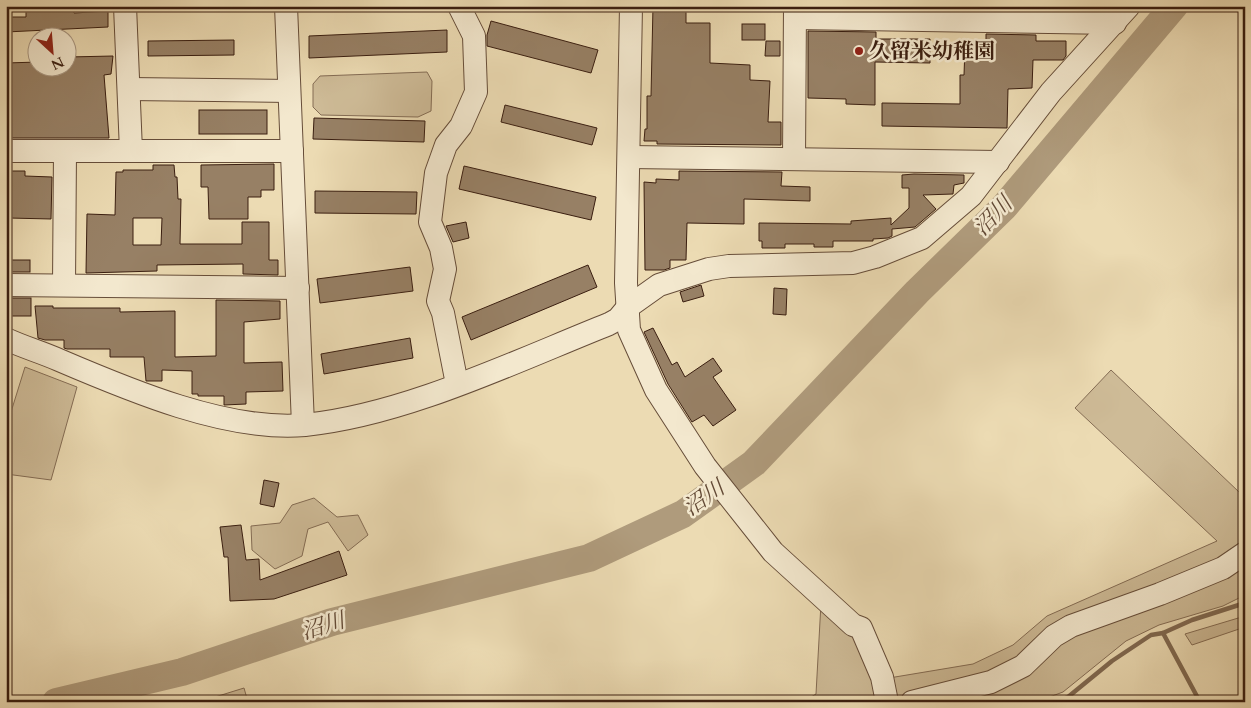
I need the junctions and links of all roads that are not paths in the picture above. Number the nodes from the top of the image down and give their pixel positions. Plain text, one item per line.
1 (125, 6) edge
2 (286, 6) edge
3 (459, 6) edge
4 (631, 6) edge
5 (795, 12) edge
6 (1122, 15) edge
7 (129, 89) junction
8 (289, 91) junction
9 (6, 151) edge
10 (64, 151) junction
11 (131, 151) junction
12 (292, 151) junction
13 (629, 157) junction
14 (794, 159) junction
15 (998, 162) junction
16 (6, 285) edge
17 (64, 285) junction
18 (298, 288) junction
19 (628, 307) junction
20 (6, 338) edge
21 (457, 384) junction
22 (303, 425) junction
23 (1245, 553) edge
24 (887, 702) edge
25 (912, 702) edge

1 - 7 street
2 - 8 street
3 - 21 street
4 - 13 street
5 - 6 street
5 - 14 street
6 - 15 street
7 - 8 street
7 - 11 street
8 - 12 street
9 - 10 street
10 - 11 street
10 - 17 street
11 - 12 street
12 - 18 street
13 - 14 street
13 - 19 street
14 - 15 street
15 - 19 street
16 - 17 street
17 - 18 street
18 - 22 street
19 - 21 street
19 - 24 street
20 - 22 street
21 - 22 street
23 - 25 street

